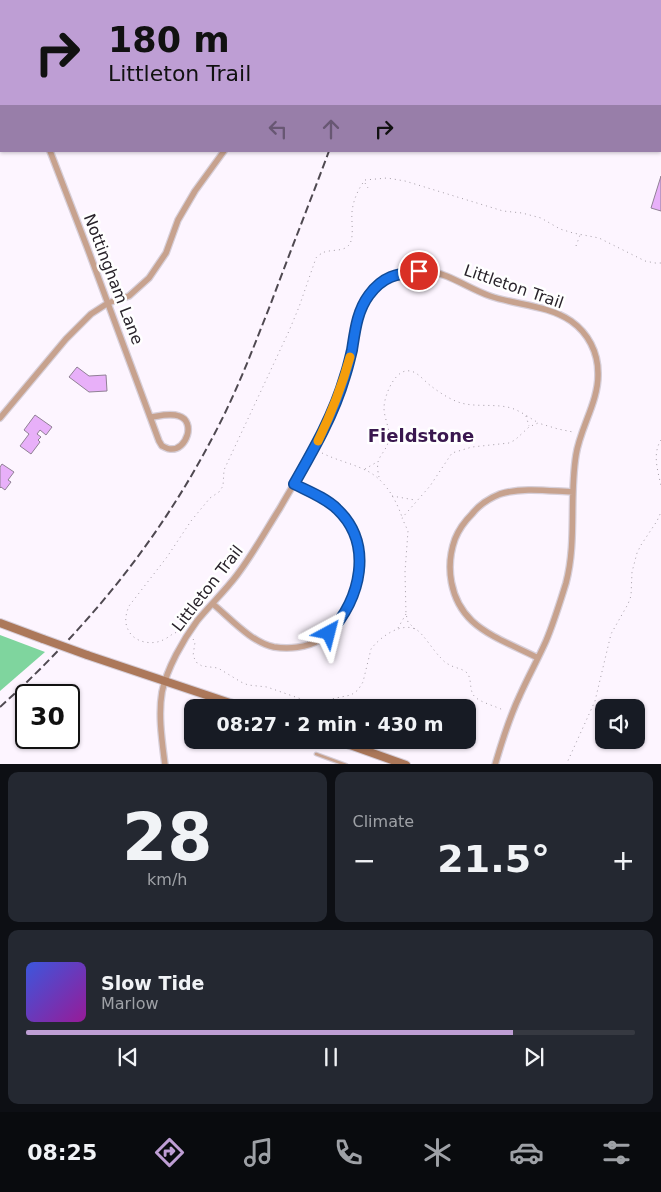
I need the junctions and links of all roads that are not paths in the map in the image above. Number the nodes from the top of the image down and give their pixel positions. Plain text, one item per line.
1 (50, 152) edge
2 (223, 152) edge
3 (108, 303) junction
4 (151, 417) junction
5 (0, 418) edge
6 (294, 484) junction
7 (572, 492) junction
8 (213, 604) junction
9 (0, 623) edge
10 (538, 658) junction
11 (165, 681) junction
12 (218, 699) edge
13 (362, 749) edge
14 (316, 754) dead end
15 (165, 764) edge
16 (346, 764) edge
17 (406, 764) edge
18 (495, 764) edge

1 - 3 street, Nottingham Lane
2 - 3 street
3 - 4 street, Nottingham Lane
3 - 5 street
4 - 4 street, Nottingham Lane
6 - 7 street, Littleton Trail
6 - 8 street, Littleton Trail
6 - 8 street
7 - 10 street, Littleton Trail
7 - 10 street
8 - 11 street, Littleton Trail
9 - 11 main road, bridge
10 - 18 street, Littleton Trail
11 - 12 main road
11 - 15 street, Littleton Trail
13 - 17 main road
14 - 16 lane

